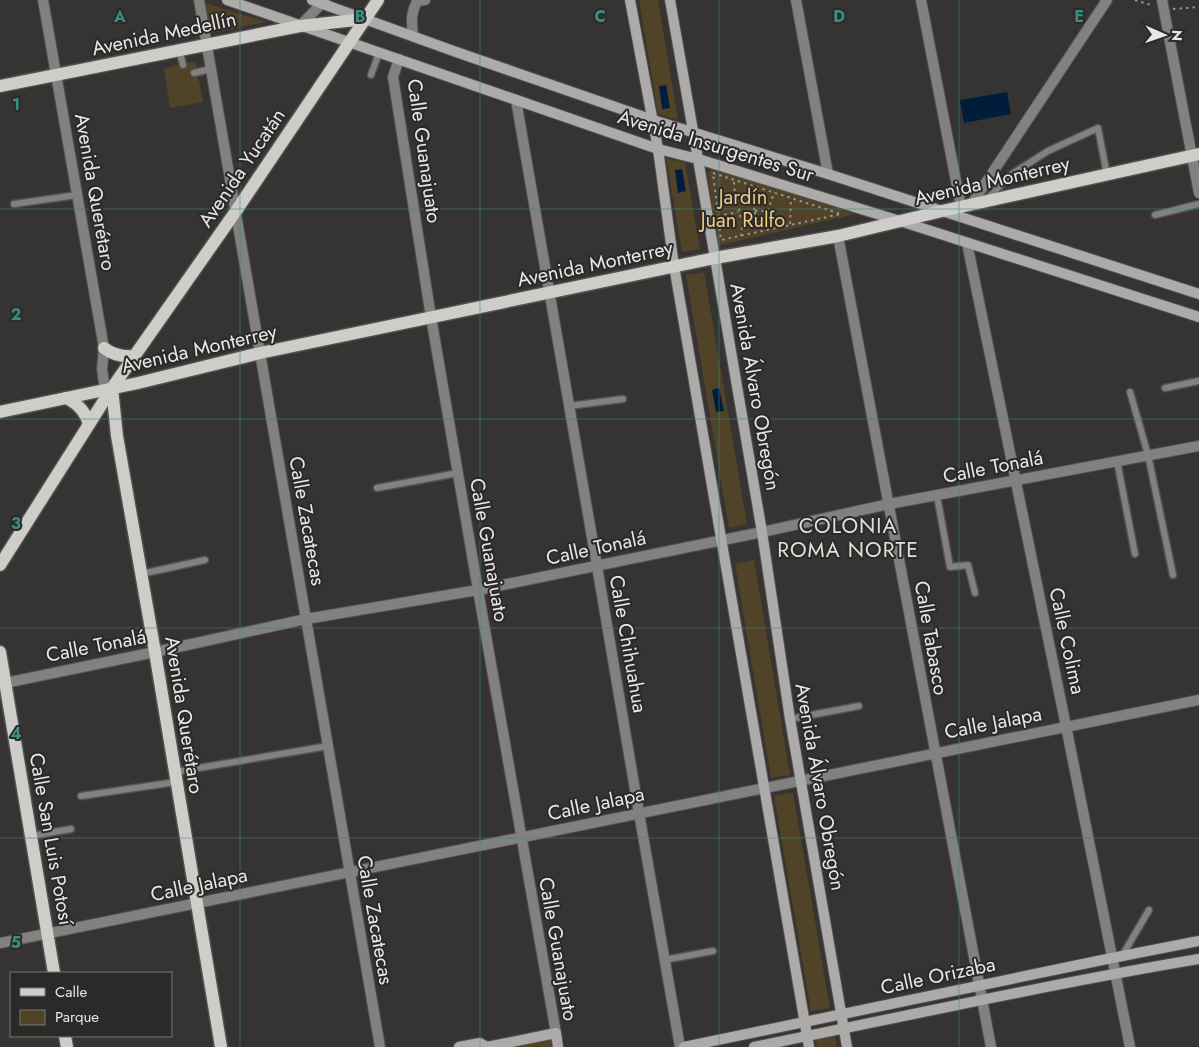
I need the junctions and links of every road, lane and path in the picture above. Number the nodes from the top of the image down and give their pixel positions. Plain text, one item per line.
1 (42, 0) edge
2 (199, 0) edge
3 (227, 0) edge
4 (378, 0) edge
5 (425, 0) edge
6 (630, 0) edge
7 (670, 0) edge
8 (796, 0) edge
9 (921, 0) edge
10 (1107, 0) edge
11 (1162, 0) edge
12 (320, 1) edge
13 (365, 19) junction
14 (300, 26) junction
15 (413, 36) junction
16 (350, 42) junction
17 (207, 44) junction
18 (179, 49) junction
19 (379, 52) junction
20 (399, 60) junction
21 (183, 65) dead end
22 (211, 69) junction
23 (194, 73) dead end
24 (371, 75) dead end
25 (55, 76) junction
26 (0, 86) edge
27 (516, 100) junction
28 (653, 120) junction
29 (693, 131) junction
30 (658, 149) junction
31 (1196, 155) edge
32 (698, 159) junction
33 (713, 173) dead end
34 (828, 174) junction
35 (1107, 175) junction
36 (734, 179) dead end
37 (774, 192) dead end
38 (1199, 193) edge
39 (77, 194) junction
40 (791, 198) dead end
41 (985, 201) junction
42 (14, 204) dead end
43 (742, 204) junction
44 (1199, 204) edge
45 (966, 206) junction
46 (236, 211) junction
47 (755, 211) junction
48 (768, 211) junction
49 (942, 211) junction
50 (738, 212) junction
51 (841, 214) dead end
52 (1156, 215) dead end
53 (718, 216) junction
54 (753, 217) junction
55 (743, 220) junction
56 (900, 221) junction
57 (790, 224) junction
58 (769, 229) junction
59 (741, 236) junction
60 (838, 236) junction
61 (967, 243) junction
62 (715, 258) junction
63 (674, 266) junction
64 (550, 293) junction
65 (1199, 294) edge
66 (432, 317) junction
67 (1199, 317) edge
68 (104, 348) junction
69 (260, 353) junction
70 (135, 356) junction
71 (1199, 381) edge
72 (1165, 388) dead end
73 (108, 389) junction
74 (1130, 392) dead end
75 (66, 398) junction
76 (623, 398) dead end
77 (569, 406) junction
78 (0, 412) edge
79 (89, 424) junction
80 (1199, 446) edge
81 (1148, 455) junction
82 (1117, 461) junction
83 (458, 472) junction
84 (1016, 481) junction
85 (377, 488) dead end
86 (936, 496) junction
87 (889, 504) junction
88 (762, 532) junction
89 (721, 540) junction
90 (1135, 554) dead end
91 (205, 560) dead end
92 (0, 565) edge
93 (597, 566) junction
94 (141, 574) junction
95 (1173, 575) dead end
96 (478, 590) junction
97 (975, 594) dead end
98 (306, 620) junction
99 (0, 652) edge
100 (155, 652) junction
101 (3, 683) edge
102 (1199, 700) edge
103 (860, 706) dead end
104 (790, 719) junction
105 (1066, 726) junction
106 (328, 746) junction
107 (935, 753) junction
108 (176, 777) junction
109 (800, 780) junction
110 (763, 788) junction
111 (81, 796) dead end
112 (639, 813) junction
113 (71, 828) dead end
114 (31, 836) junction
115 (521, 838) junction
116 (349, 872) junction
117 (197, 904) junction
118 (1149, 910) dead end
119 (48, 934) junction
120 (1199, 941) edge
121 (0, 943) edge
122 (714, 951) dead end
123 (1117, 957) junction
124 (1199, 959) edge
125 (664, 960) junction
126 (54, 972) edge
127 (1115, 973) junction
128 (979, 985) junction
129 (982, 1000) junction
130 (841, 1015) junction
131 (804, 1022) junction
132 (844, 1028) junction
133 (556, 1033) junction
134 (808, 1042) edge
135 (220, 1047) edge
136 (380, 1047) edge
137 (459, 1047) edge
138 (558, 1047) edge
139 (682, 1047) edge
140 (754, 1047) edge
141 (847, 1047) edge
142 (990, 1047) edge
143 (1130, 1047) edge

1 - 25 street, Avenida Querétaro
2 - 17 street, Calle Zacatecas
3 - 14 main road, Avenida Insurgentes Sur
4 - 13 main road, Avenida Yucatán
5 - 15 street
6 - 28 main road
7 - 29 main road, Avenida Álvaro Obregón
8 - 34 street
9 - 45 street
10 - 45 street
11 - 31 street
12 - 13 main road, Avenida Insurgentes Sur
12 - 14 street
13 - 14 main road, Avenida Medellín
13 - 15 main road, Avenida Insurgentes Sur
13 - 16 main road, Avenida Yucatán
14 - 16 main road, Avenida Insurgentes Sur
14 - 17 main road, Avenida Medellín
15 - 28 main road, Avenida Insurgentes Sur
16 - 19 main road, Avenida Insurgentes Sur
16 - 46 main road, Avenida Yucatán
17 - 18 main road, Avenida Medellín
17 - 22 street, Calle Zacatecas
18 - 21 lane
18 - 25 main road, Avenida Medellín
19 - 20 main road, Avenida Insurgentes Sur
19 - 24 lane
20 - 27 main road, Avenida Insurgentes Sur
20 - 66 street, Calle Guanajuato
22 - 23 lane
22 - 46 street, Calle Zacatecas
25 - 26 main road, Avenida Medellín
25 - 39 street, Avenida Querétaro
27 - 30 main road, Avenida Insurgentes Sur
27 - 64 street, Calle Chihuahua
28 - 29 main road, Avenida Insurgentes Sur
28 - 30 main road
29 - 32 main road, Avenida Álvaro Obregón
29 - 34 main road, Avenida Insurgentes Sur
30 - 32 main road, Avenida Insurgentes Sur
30 - 63 main road
31 - 35 main road, Avenida Monterrey
31 - 38 street
32 - 56 main road, Avenida Insurgentes Sur
32 - 62 main road, Avenida Álvaro Obregón
33 - 53 path
34 - 49 main road, Avenida Insurgentes Sur
35 - 41 main road, Avenida Monterrey
35 - 41 lane
36 - 43 path
37 - 48 path
39 - 42 lane
39 - 68 street, Avenida Querétaro
40 - 57 path
41 - 45 main road, Avenida Monterrey
43 - 47 path
43 - 50 path
44 - 52 lane
45 - 49 main road, Avenida Monterrey
46 - 69 street, Calle Zacatecas
46 - 70 main road, Avenida Yucatán
47 - 48 path
47 - 54 path
48 - 58 path
49 - 56 main road, Avenida Monterrey
49 - 65 main road, Avenida Insurgentes Sur
50 - 53 path
50 - 55 path
51 - 57 path
53 - 59 path
54 - 55 path
54 - 58 path
55 - 59 path
56 - 60 main road, Avenida Monterrey
56 - 61 main road, Avenida Insurgentes Sur
57 - 58 path
58 - 59 path
60 - 62 main road, Avenida Monterrey
60 - 87 street, Calle Tabasco
61 - 67 main road, Avenida Insurgentes Sur
61 - 84 street, Calle Colima
62 - 63 main road, Avenida Monterrey
62 - 88 main road, Avenida Álvaro Obregón
63 - 64 main road, Avenida Monterrey
63 - 89 main road
64 - 66 main road, Avenida Monterrey
64 - 77 street, Calle Chihuahua
66 - 69 main road, Avenida Monterrey
66 - 83 street, Calle Guanajuato
68 - 70 main road
68 - 73 street, Avenida Querétaro
69 - 73 main road, Avenida Monterrey
69 - 98 street, Calle Zacatecas
70 - 73 main road, Avenida Yucatán
71 - 72 lane
73 - 75 main road, Avenida Monterrey
73 - 79 main road
73 - 94 main road, Avenida Querétaro
74 - 81 lane
75 - 78 main road, Avenida Monterrey
75 - 79 main road
76 - 77 lane
77 - 93 street, Calle Chihuahua
79 - 92 main road
80 - 81 street, Calle Tonalá
81 - 82 street, Calle Tonalá
81 - 95 lane
82 - 84 street, Calle Tonalá
82 - 90 lane
83 - 85 lane
83 - 96 street, Calle Guanajuato
84 - 86 street, Calle Tonalá
84 - 105 street, Calle Colima
86 - 87 street, Calle Tonalá
86 - 97 lane
87 - 88 street, Calle Tonalá
87 - 107 street, Calle Tabasco
88 - 89 street, Calle Tonalá
88 - 104 main road, Avenida Álvaro Obregón
89 - 93 street, Calle Tonalá
89 - 110 main road
91 - 94 lane
93 - 96 street, Calle Tonalá
93 - 112 street, Calle Chihuahua
94 - 100 main road, Avenida Querétaro
96 - 98 street, Calle Tonalá
96 - 115 street, Calle Guanajuato
98 - 100 street, Calle Tonalá
98 - 106 street, Calle Zacatecas
99 - 101 main road, Calle San Luis Potosí
100 - 101 street, Calle Tonalá
100 - 108 main road, Avenida Querétaro
101 - 114 main road, Calle San Luis Potosí
102 - 105 street, Calle Jalapa
103 - 104 lane
104 - 109 main road, Avenida Álvaro Obregón
105 - 107 street, Calle Jalapa
105 - 123 street, Calle Colima
106 - 108 lane
106 - 116 street, Calle Zacatecas
107 - 109 street, Calle Jalapa
107 - 128 street, Calle Tabasco
108 - 111 lane
108 - 117 main road, Avenida Querétaro
109 - 110 street, Calle Jalapa
109 - 130 main road, Avenida Álvaro Obregón
110 - 112 street, Calle Jalapa
110 - 131 main road
112 - 115 street, Calle Jalapa
112 - 125 street, Calle Chihuahua
113 - 114 lane
114 - 119 main road, Calle San Luis Potosí
115 - 116 street, Calle Jalapa
115 - 133 street, Calle Guanajuato
116 - 117 street, Calle Jalapa
116 - 136 street, Calle Zacatecas
117 - 119 street, Calle Jalapa
117 - 135 main road, Avenida Querétaro
118 - 123 lane
119 - 121 street, Calle Jalapa
119 - 126 main road, Calle San Luis Potosí
120 - 123 main road, Calle Orizaba
122 - 125 lane
123 - 127 street, Calle Colima
123 - 128 main road, Calle Orizaba
124 - 127 main road, Calle Orizaba
125 - 139 street, Calle Chihuahua
127 - 129 main road, Calle Orizaba
127 - 143 street, Calle Colima
128 - 129 street, Calle Tabasco
128 - 130 main road, Calle Orizaba
129 - 132 main road, Calle Orizaba
129 - 142 street, Calle Tabasco
130 - 131 main road, Calle Orizaba
130 - 132 main road, Avenida Álvaro Obregón
131 - 134 main road
131 - 139 main road, Calle Orizaba
132 - 134 main road, Calle Orizaba
132 - 141 main road, Avenida Álvaro Obregón
133 - 137 main road
133 - 138 main road, Calle Guanajuato
134 - 140 main road, Calle Orizaba

